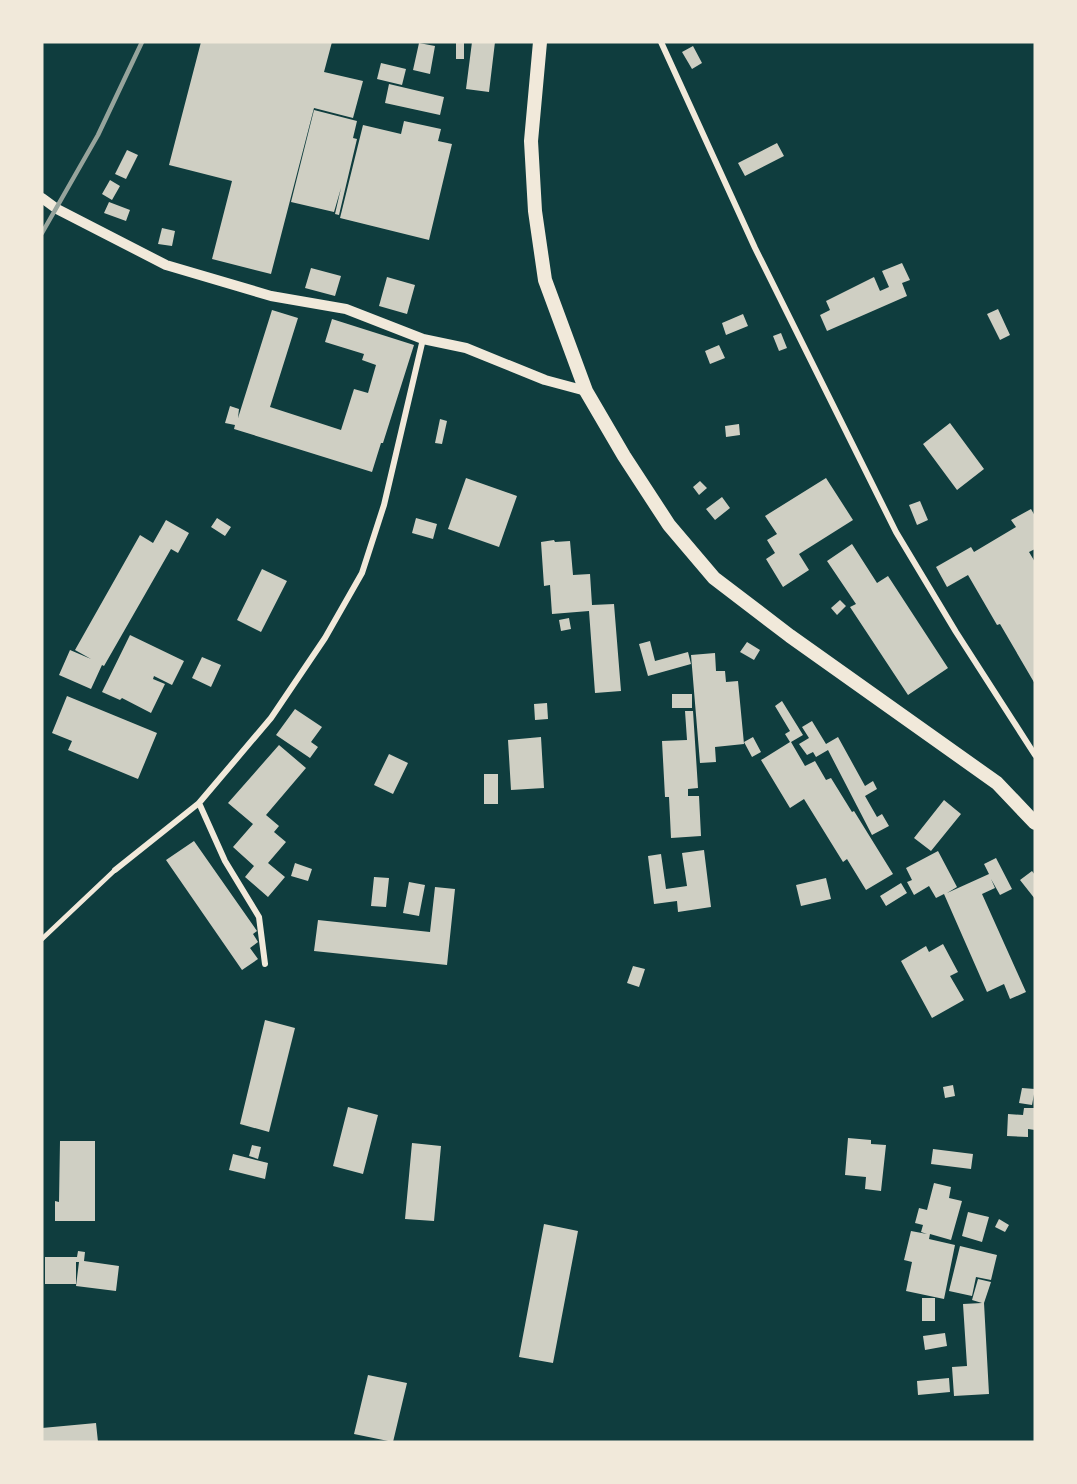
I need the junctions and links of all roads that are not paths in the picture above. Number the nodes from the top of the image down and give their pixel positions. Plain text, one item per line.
1 (540, 42) edge
2 (660, 42) edge
3 (42, 198) edge
4 (423, 339) junction
5 (586, 390) junction
6 (1035, 755) edge
7 (199, 803) junction
8 (1035, 823) edge
9 (115, 870) joint
10 (42, 939) edge
11 (265, 964) dead end

1 - 5 main road
2 - 6 street
3 - 4 street
4 - 5 street
4 - 7 street
5 - 8 main road
7 - 9 street
7 - 11 street
9 - 10 lane

